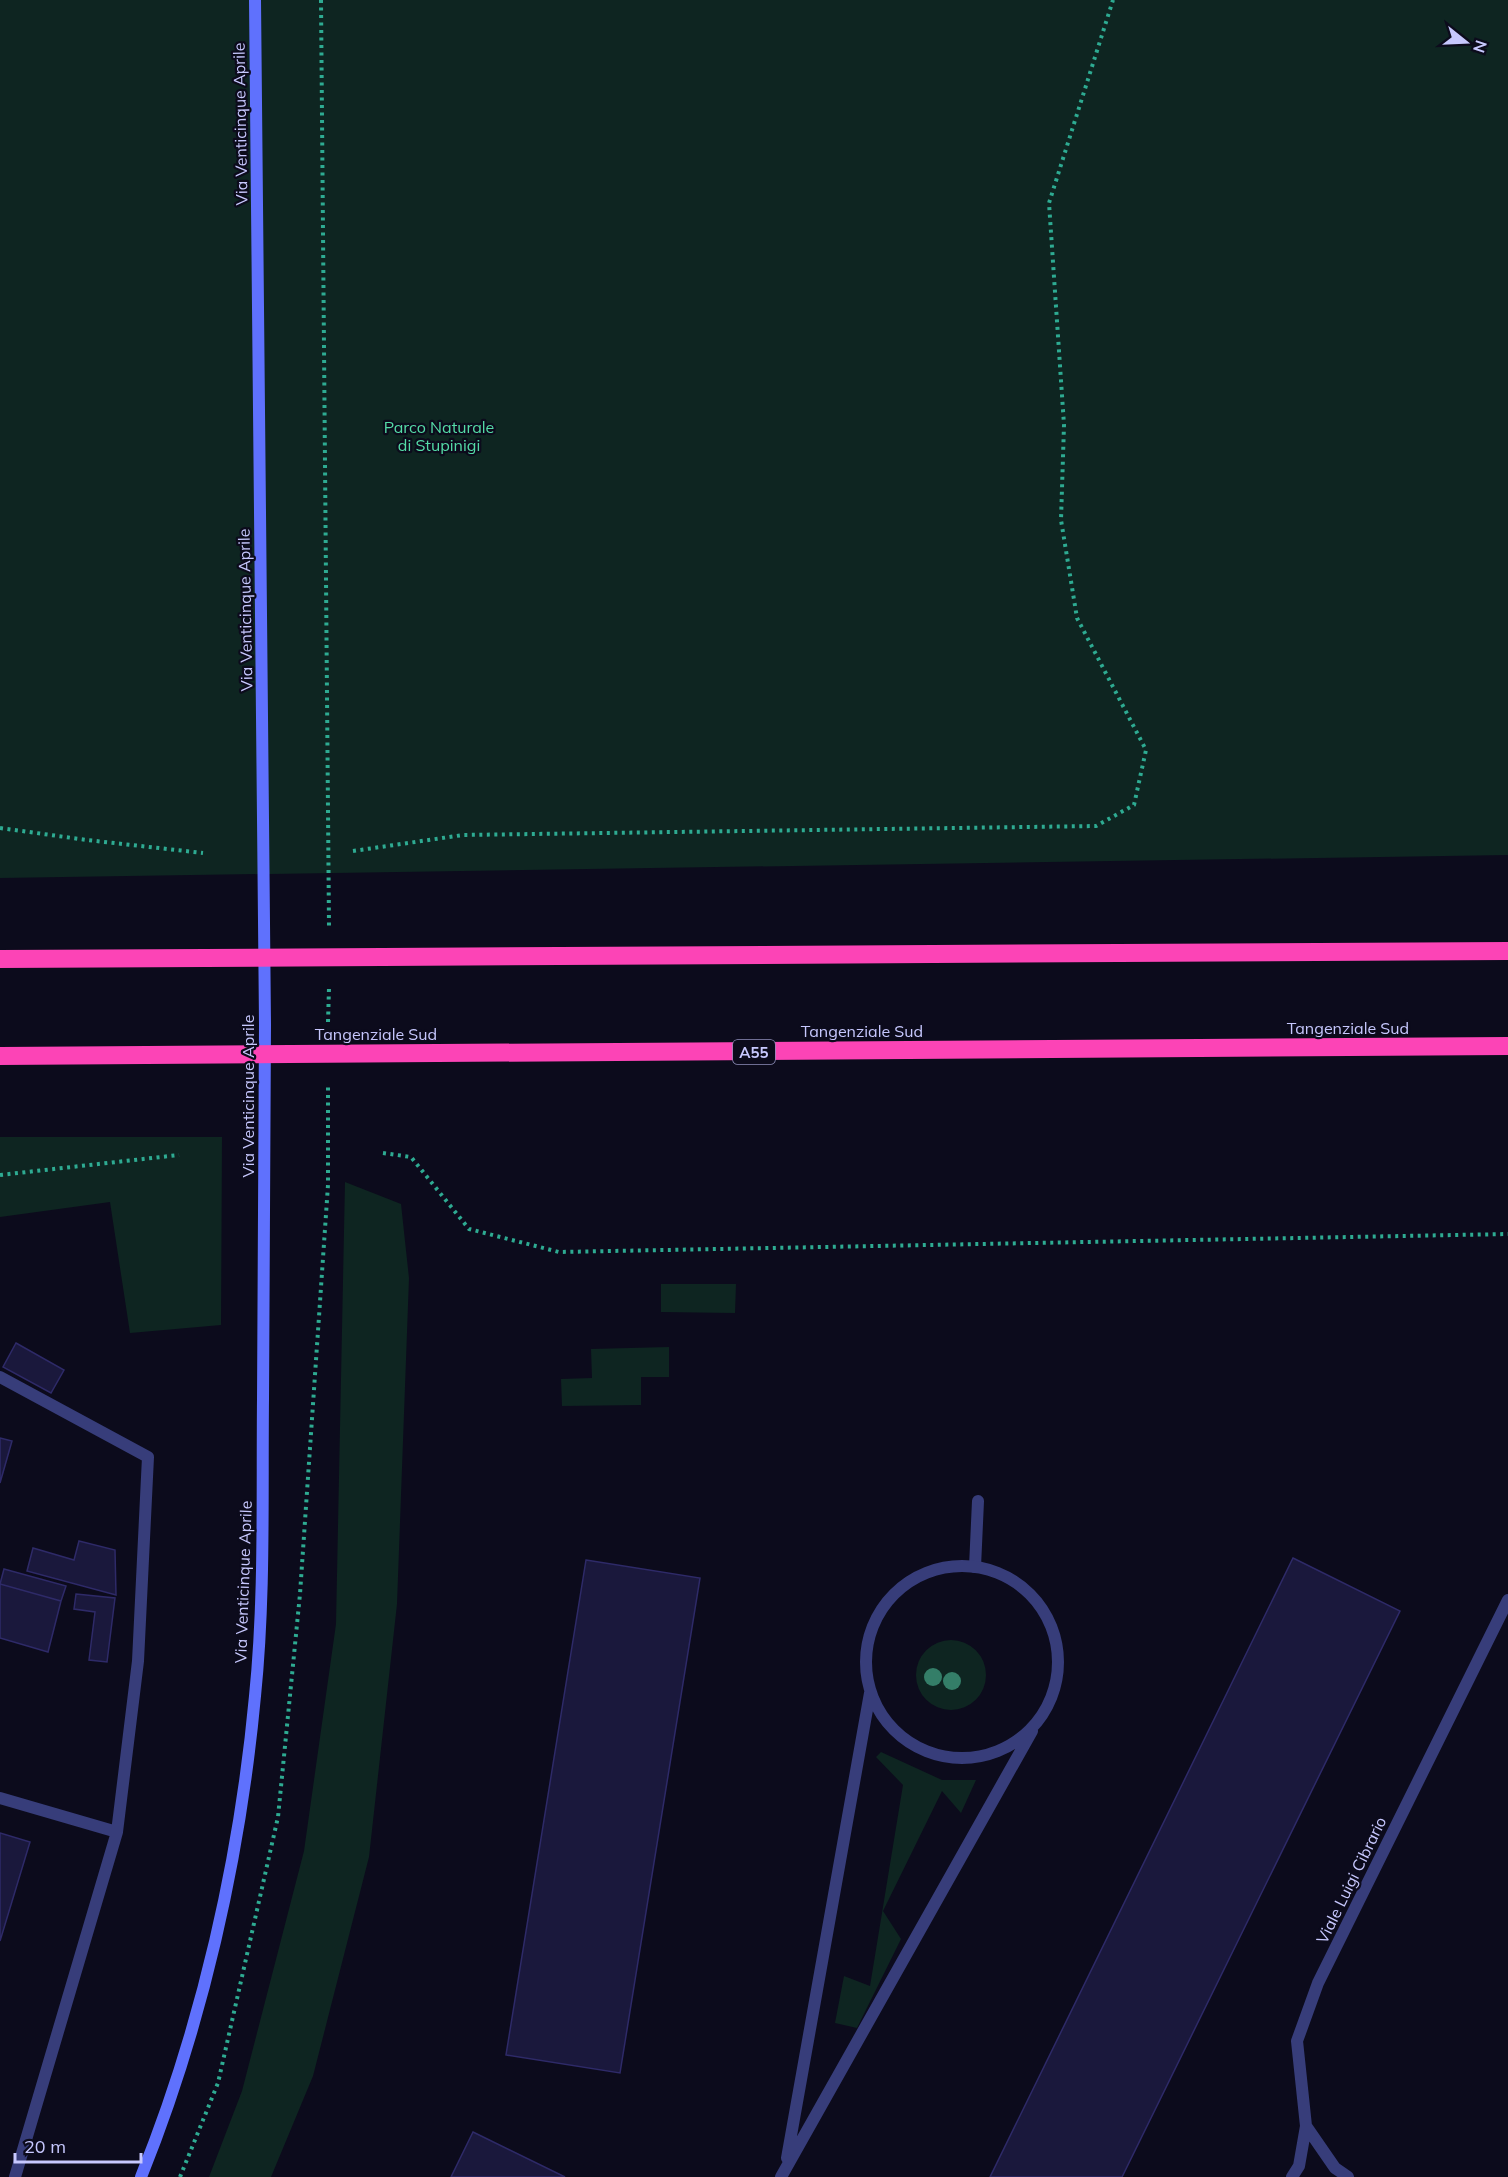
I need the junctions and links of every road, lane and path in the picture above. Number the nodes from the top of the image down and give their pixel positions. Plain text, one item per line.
1 (255, 0) edge
2 (321, 0) edge
3 (1113, 0) edge
4 (0, 828) edge
5 (353, 851) dead end
6 (203, 853) dead end
7 (329, 934) dead end
8 (1508, 951) edge
9 (0, 959) edge
10 (328, 982) dead end
11 (328, 1030) dead end
12 (1508, 1046) edge
13 (0, 1056) edge
14 (328, 1077) dead end
15 (383, 1153) dead end
16 (179, 1155) dead end
17 (0, 1175) edge
18 (328, 1185) dead end
19 (1508, 1234) edge
20 (0, 1377) edge
21 (978, 1502) dead end
22 (975, 1567) junction
23 (1508, 1600) edge
24 (870, 1693) junction
25 (1036, 1725) junction
26 (0, 1798) edge
27 (117, 1832) junction
28 (1306, 2126) junction
29 (783, 2172) edge
30 (15, 2177) edge
31 (141, 2177) edge
32 (1292, 2177) edge
33 (1348, 2177) edge

1 - 31 main road, Via Venticinque Aprile
2 - 7 path
3 - 5 path
4 - 6 path
8 - 9 highway
10 - 11 path
12 - 13 highway, Tangenziale Sud / A55
14 - 18 path
15 - 19 path
16 - 17 path
20 - 27 street
21 - 22 street
22 - 24 street
22 - 25 street
23 - 28 street, Viale Luigi Cibrario
24 - 25 street
24 - 29 street
25 - 29 street
26 - 27 street
27 - 30 street
28 - 32 street
28 - 33 street, Viale Luigi Cibrario

